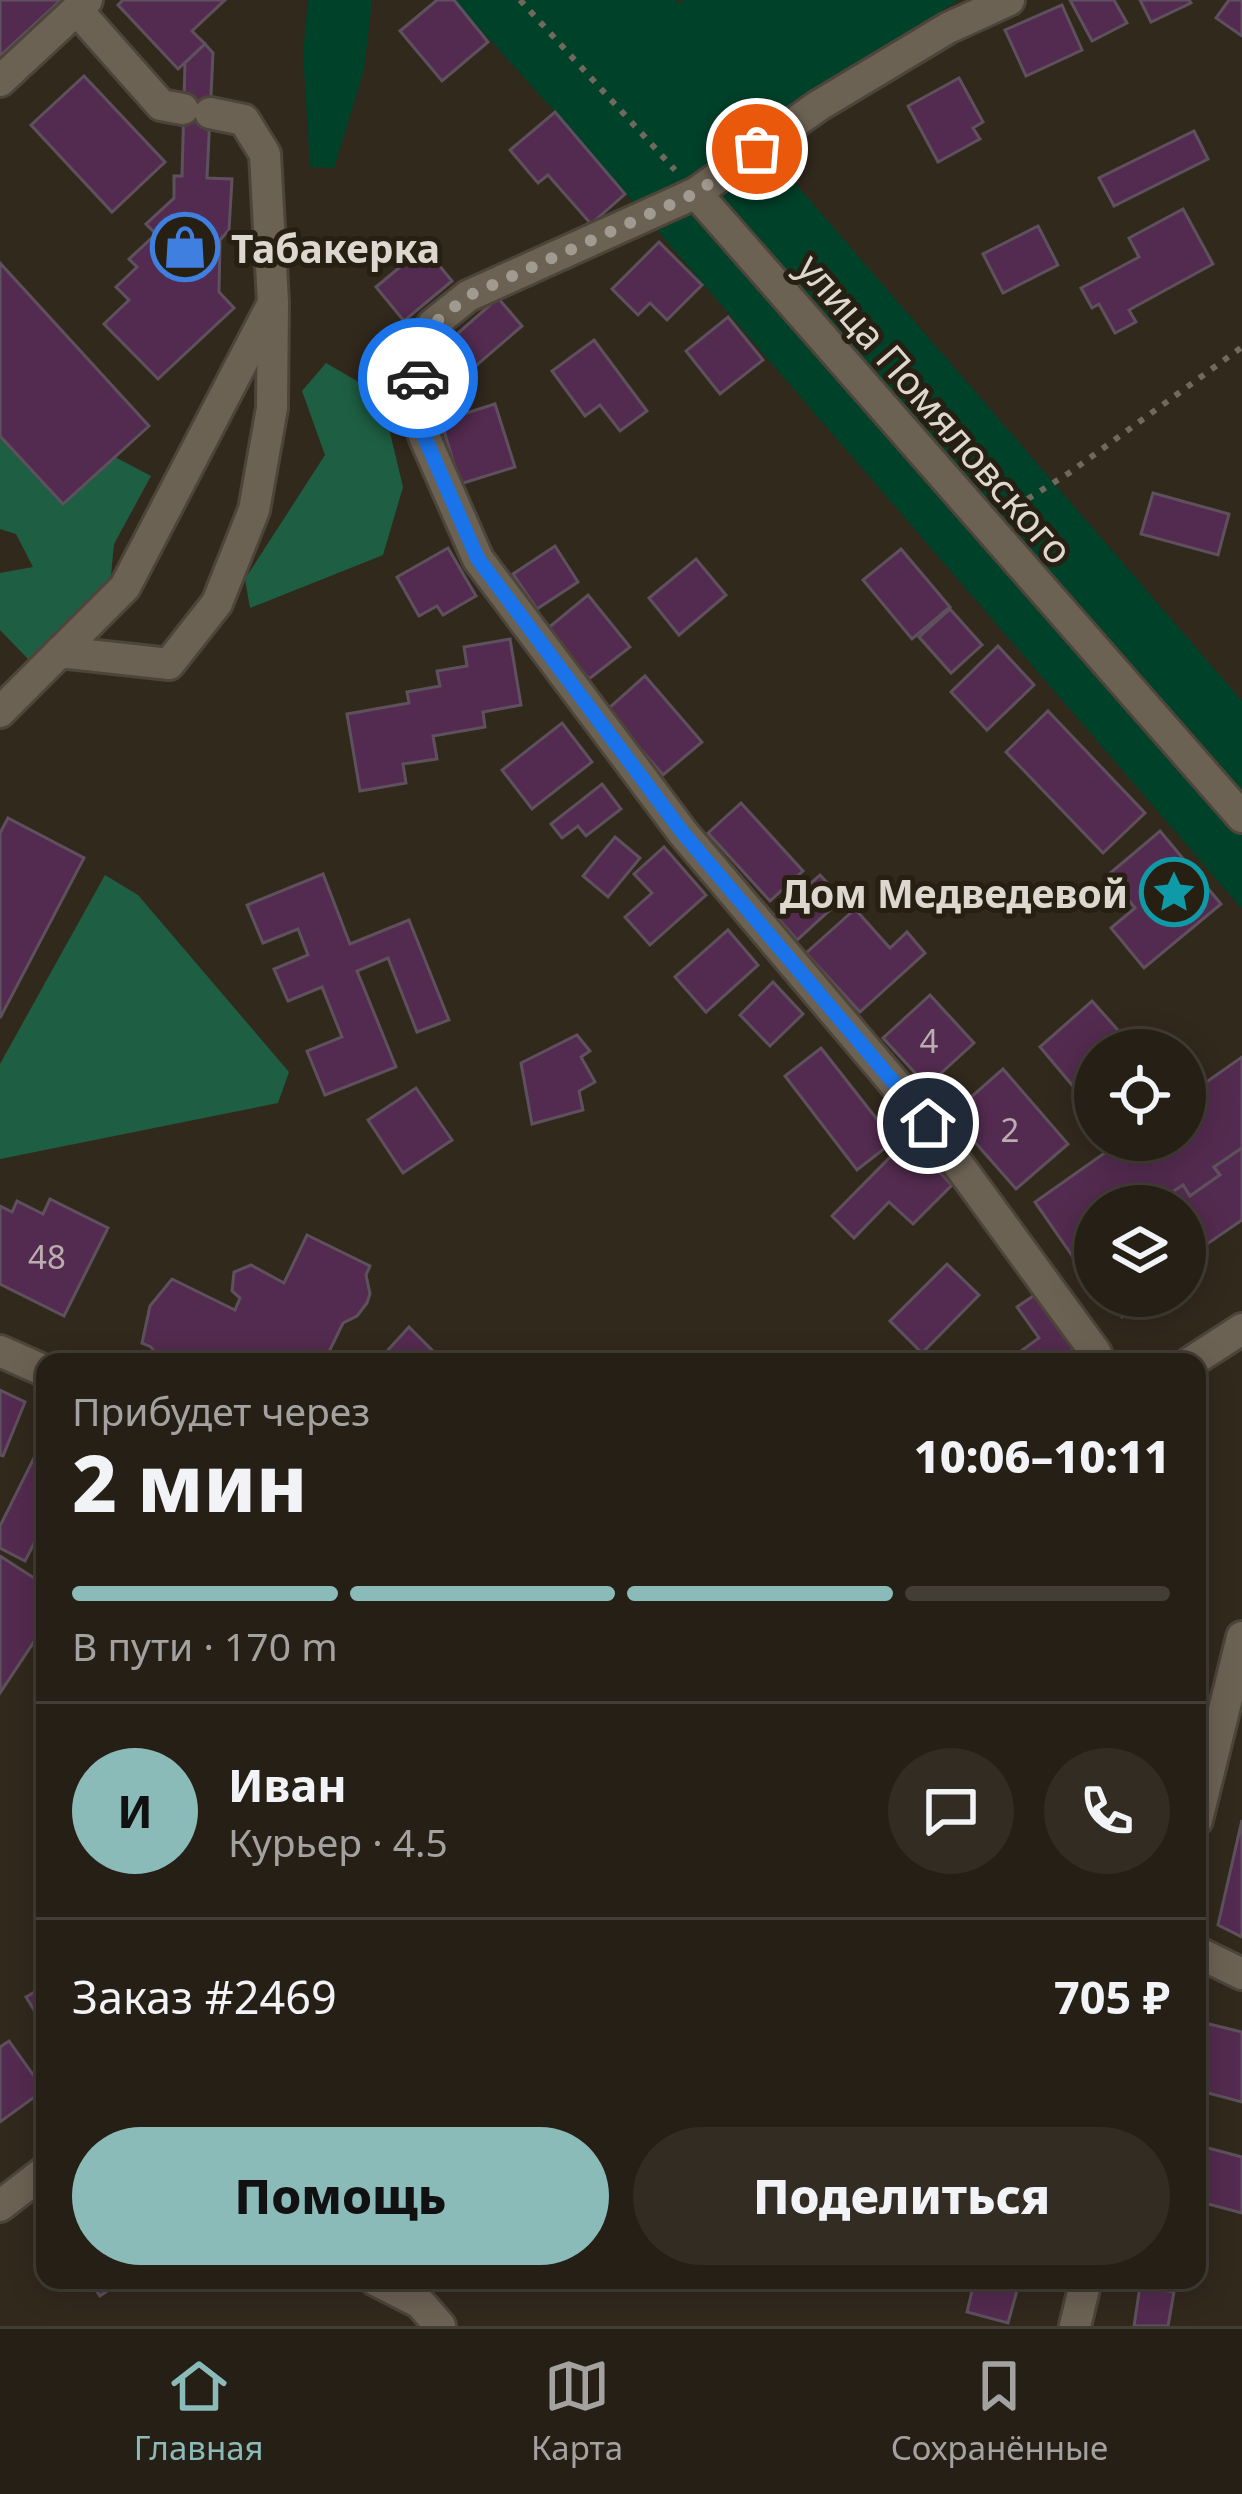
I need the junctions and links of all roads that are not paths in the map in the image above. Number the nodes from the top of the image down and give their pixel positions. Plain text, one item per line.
1 (1009, 0) edge
2 (82, 5) edge
3 (0, 81) edge
4 (696, 193) junction
5 (273, 302) junction
6 (60, 652) junction
7 (0, 712) edge
8 (1242, 817) edge
9 (1242, 1329) edge
10 (0, 1351) edge
11 (1096, 1353) edge
12 (1205, 1353) edge
13 (36, 1367) edge
14 (1242, 1637) edge
15 (1206, 1783) edge
16 (1206, 1957) edge
17 (1242, 1975) edge
18 (36, 2178) edge
19 (0, 2206) edge
20 (393, 2289) edge
21 (1084, 2289) edge
22 (440, 2326) edge
23 (1075, 2326) edge

1 - 4 street
2 - 3 street
2 - 5 street
4 - 8 street, улица Помяловского
4 - 11 street
5 - 6 street
5 - 6 street
6 - 7 street
9 - 12 street
10 - 13 street
14 - 15 street
16 - 17 street
18 - 19 street
20 - 22 street
21 - 23 street

